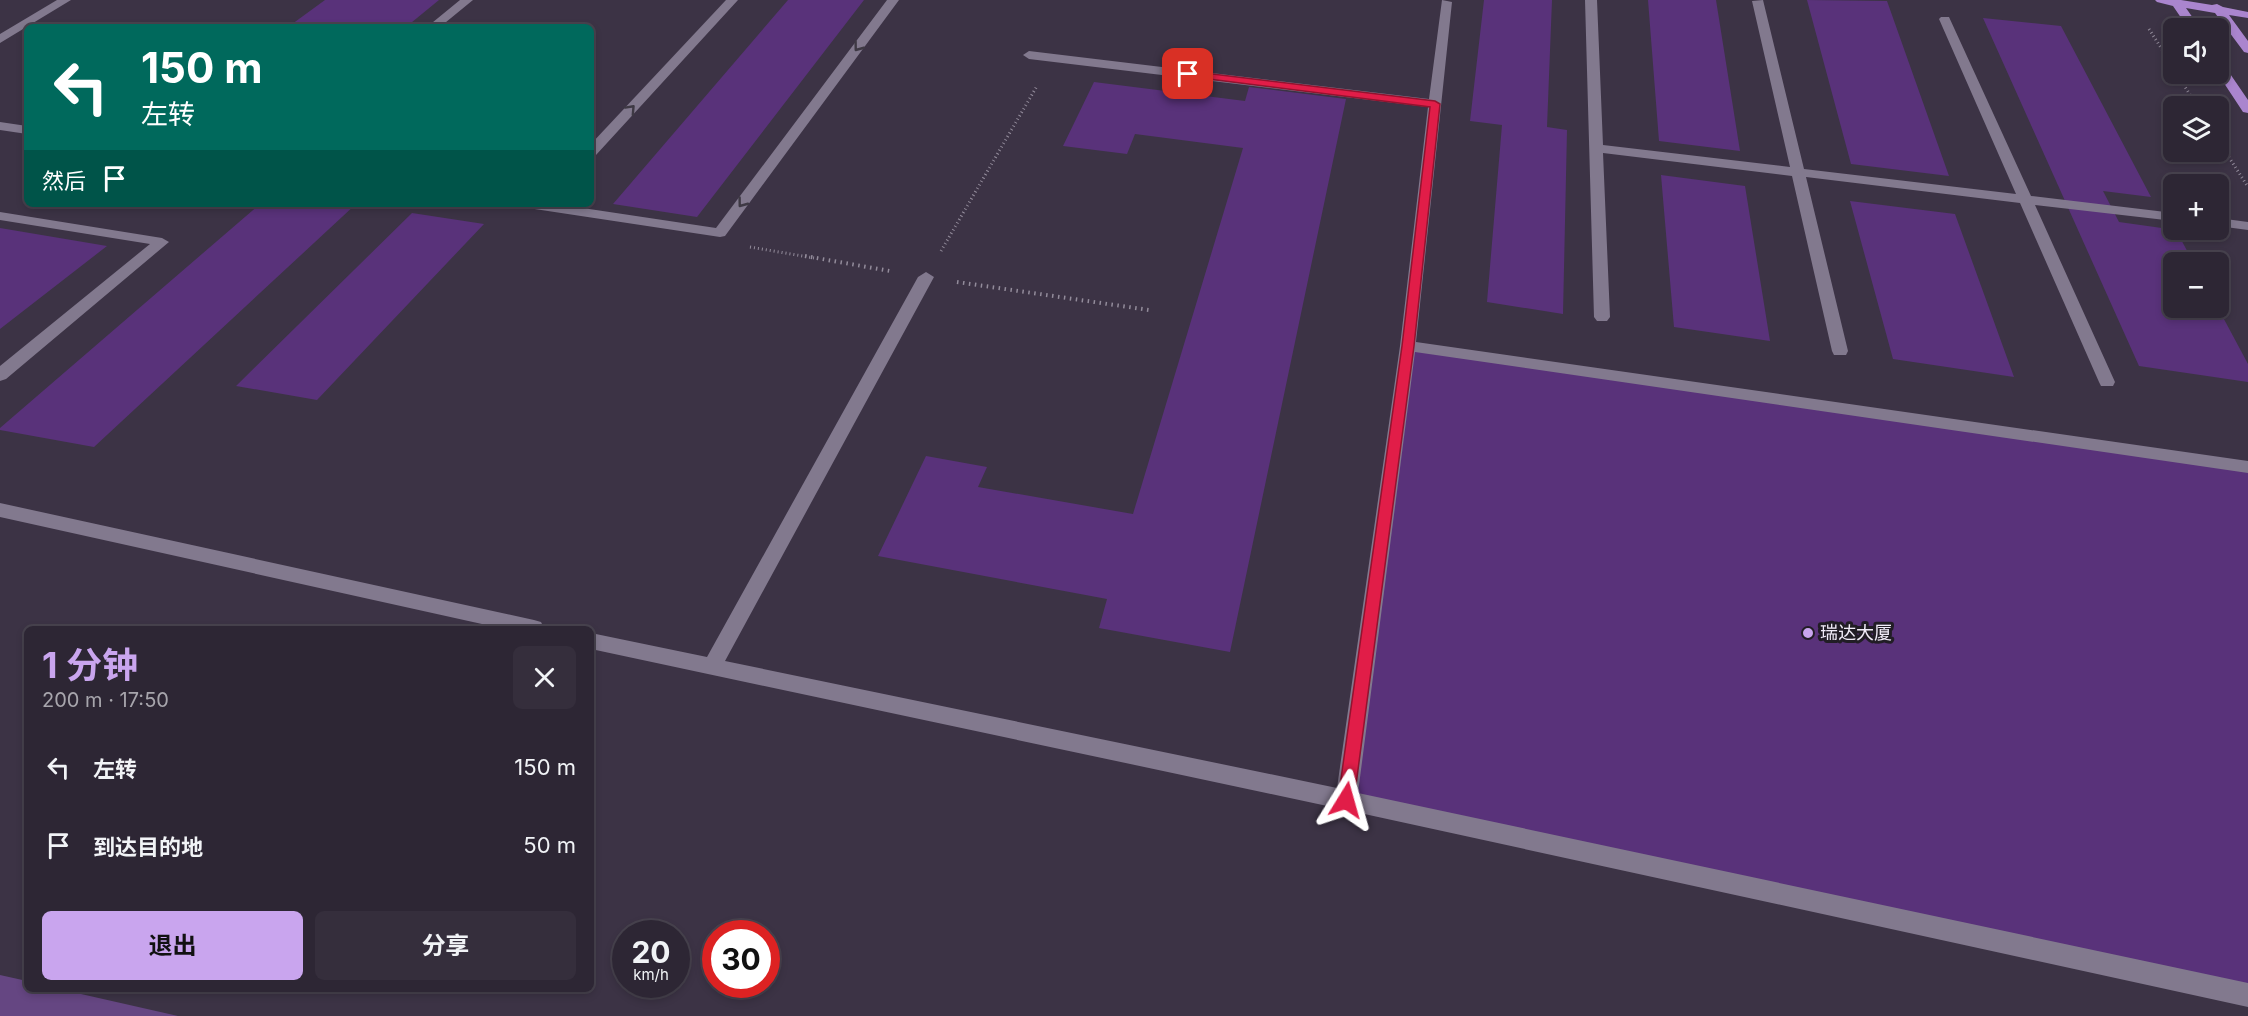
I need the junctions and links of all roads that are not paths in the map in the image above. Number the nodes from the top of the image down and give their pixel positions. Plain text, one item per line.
1 (65, 0) edge
2 (467, 0) edge
3 (732, 0) edge
4 (893, 0) edge
5 (1591, 0) edge
6 (1758, 0) edge
7 (2161, 0) edge
8 (2212, 0) edge
9 (2176, 1) edge
10 (1446, 2) dead end
11 (2220, 10) junction
12 (2248, 15) edge
13 (2187, 18) edge
14 (1945, 19) dead end
15 (25, 24) edge
16 (438, 24) edge
17 (24, 25) edge
18 (0, 39) edge
19 (2248, 49) edge
20 (1029, 55) dead end
21 (2229, 81) edge
22 (1435, 104) junction
23 (2248, 109) edge
24 (0, 126) edge
25 (24, 130) edge
26 (1596, 148) junction
27 (594, 149) edge
28 (1798, 172) junction
29 (2026, 199) junction
30 (550, 207) edge
31 (0, 216) edge
32 (2163, 216) edge
33 (2229, 223) edge
34 (2248, 226) edge
35 (926, 277) road end
36 (1602, 317) dead end
37 (1408, 346) junction
38 (1840, 351) dead end
39 (0, 375) edge
40 (2107, 382) dead end
41 (2248, 467) edge
42 (0, 510) edge
43 (525, 626) edge
44 (594, 642) edge
45 (711, 668) junction
46 (1346, 800) junction
47 (2248, 995) edge

1 - 15 street
2 - 16 street
27 -> 3 street
4 -> 30 street
5 - 26 street
6 - 28 street
7 - 9 main road
8 - 11 main road
9 - 11 main road
9 - 13 main road
10 - 22 street
11 - 12 main road
11 - 19 main road
14 - 29 street
17 - 18 street
20 - 22 street
21 - 23 main road
22 - 37 street
24 - 25 street
26 - 28 street
26 - 36 street
28 - 29 street
28 - 38 street
29 - 32 street
29 - 40 street
31 - 39 street
33 - 34 street
35 - 45 street
37 - 41 street
37 - 46 street
42 - 43 street
44 - 45 street
45 - 46 street
46 - 47 street

